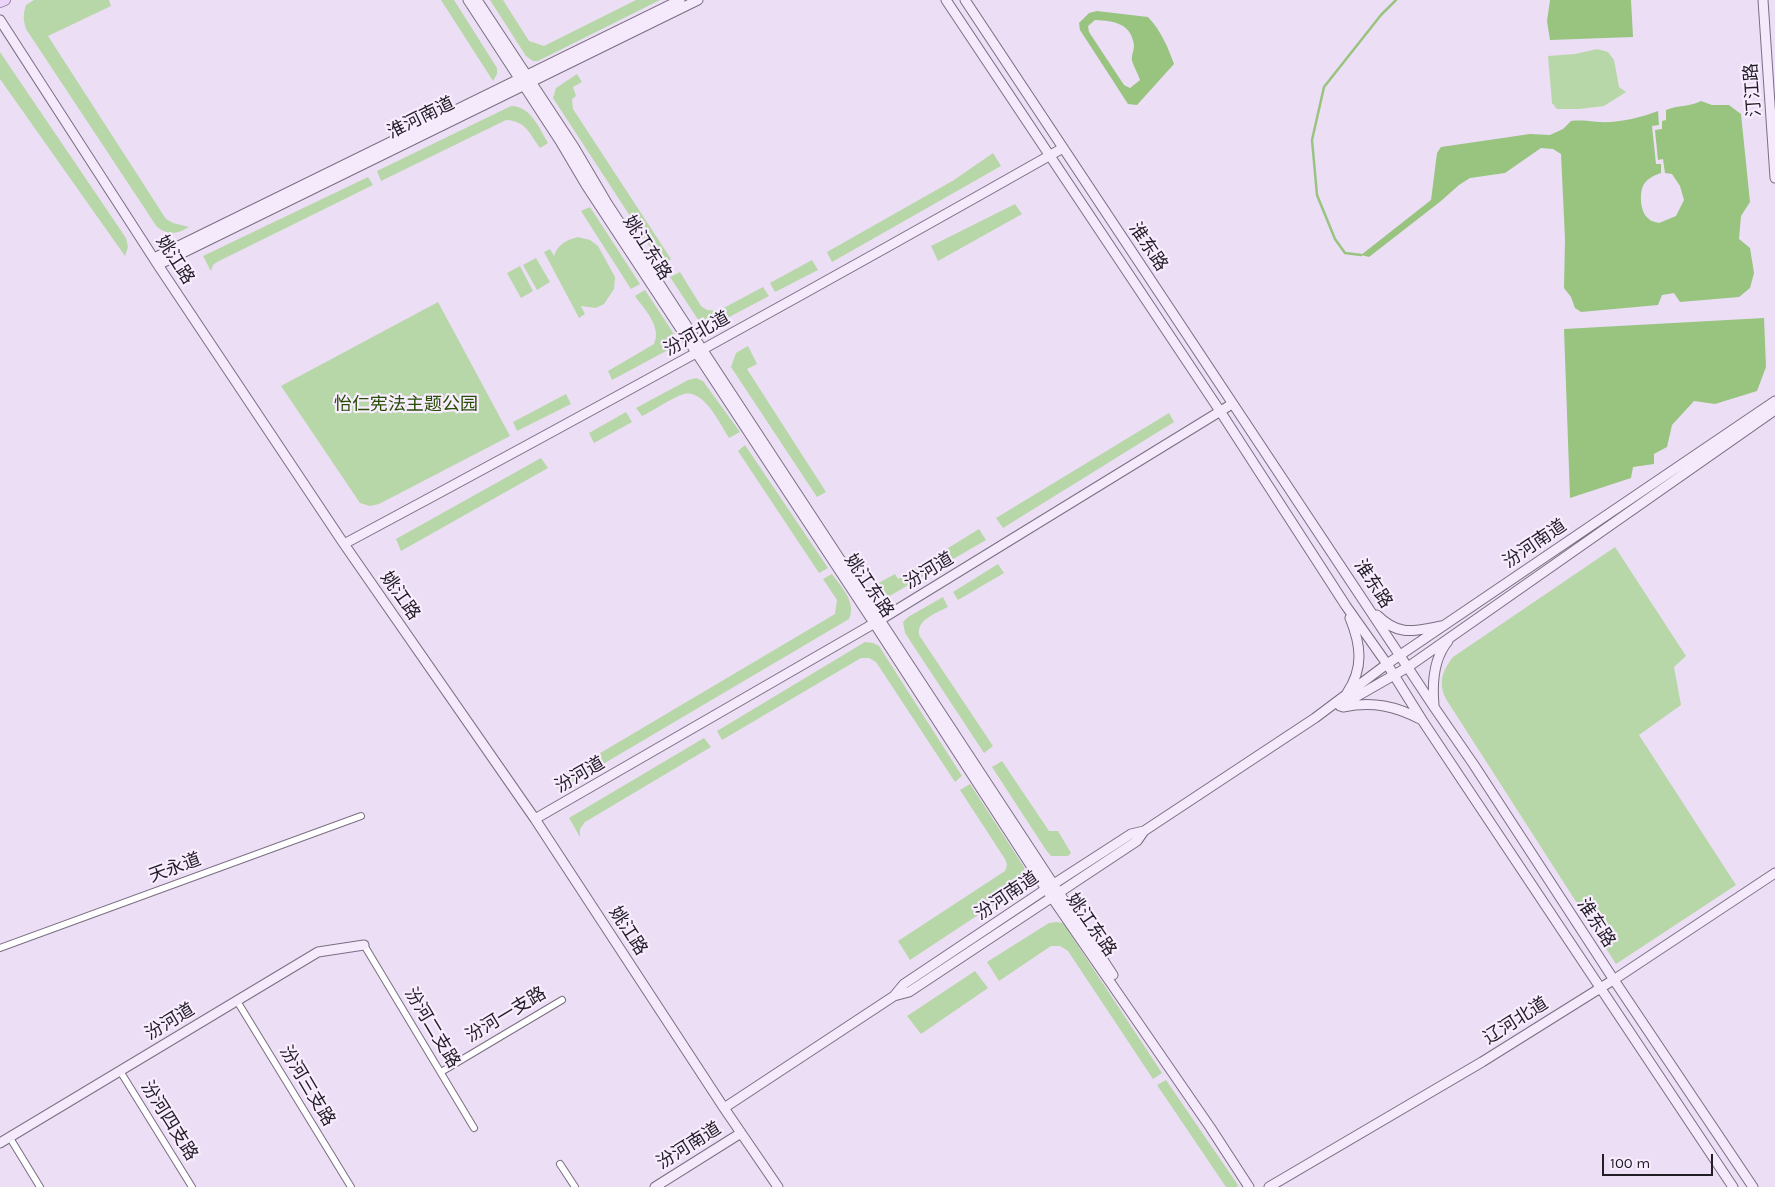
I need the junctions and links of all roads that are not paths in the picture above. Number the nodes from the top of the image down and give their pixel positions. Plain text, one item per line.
1 (4, 0) edge
2 (468, 0) edge
3 (477, 0) edge
4 (680, 0) edge
5 (698, 0) edge
6 (946, 0) edge
7 (965, 0) edge
8 (1763, 0) edge
9 (1767, 0) edge
10 (0, 2) edge
11 (0, 20) edge
12 (526, 80) junction
13 (1775, 102) edge
14 (1063, 148) junction
15 (1049, 156) junction
16 (1775, 178) edge
17 (156, 261) junction
18 (699, 351) junction
19 (1775, 401) edge
20 (1232, 404) junction
21 (1775, 410) edge
22 (1220, 411) junction
23 (344, 544) junction
24 (1367, 604) junction
25 (1346, 606) junction
26 (877, 621) junction
27 (1444, 625) junction
28 (1452, 636) junction
29 (1400, 655) junction
30 (1387, 664) junction
31 (1408, 667) junction
32 (1395, 676) junction
33 (1345, 697) junction
34 (1434, 707) junction
35 (1333, 710) junction
36 (1315, 718) junction
37 (1422, 720) junction
38 (361, 816) dead end
39 (536, 819) junction
40 (1144, 831) junction
41 (1775, 873) edge
42 (1050, 886) junction
43 (1056, 895) junction
44 (364, 945) joint
45 (0, 948) edge
46 (1614, 980) junction
47 (1600, 988) junction
48 (894, 996) junction
49 (562, 1000) dead end
50 (237, 1001) junction
51 (120, 1071) junction
52 (440, 1072) junction
53 (724, 1108) junction
54 (474, 1128) dead end
55 (741, 1133) junction
56 (10, 1138) junction
57 (0, 1143) edge
58 (560, 1164) dead end
59 (40, 1187) edge
60 (192, 1187) edge
61 (350, 1187) edge
62 (575, 1187) edge
63 (655, 1187) edge
64 (778, 1187) edge
65 (1249, 1187) edge
66 (1255, 1187) edge
67 (1269, 1187) edge
68 (1733, 1187) edge
69 (1753, 1187) edge

1 - 10 main road
2 - 12 main road, 姚江东路
3 - 12 main road, 姚江东路
4 - 12 main road, 淮河南道
5 - 12 main road, 淮河南道
6 - 15 main road, 淮东路
7 - 14 main road, 淮东路
8 - 16 main road, 汀江路
9 - 13 main road, 汀江路
11 - 17 main road, 姚江路
12 - 17 main road, 淮河南道
12 - 18 main road, 姚江东路
14 - 15 main road, 汾河北道
14 - 20 main road, 淮东路
15 - 18 main road, 汾河北道
15 - 22 main road, 淮东路
17 - 23 main road, 姚江路
18 - 23 main road, 汾河北道
18 - 26 main road, 姚江东路
19 - 27 main road, 汾河南道
20 - 22 main road, 汾河道
20 - 24 main road, 淮东路
21 - 28 main road, 汾河南道
22 - 25 main road, 淮东路
22 - 26 main road, 汾河道
23 - 39 main road, 姚江路
24 - 27 main road
24 - 29 main road, 淮东路
25 - 30 main road, 淮东路
25 - 33 main road
26 - 39 main road, 汾河道
26 - 42 main road, 姚江东路
27 - 29 main road, 汾河南道
28 - 31 main road, 汾河南道
28 - 34 main road
29 - 30 main road, 汾河南道
29 - 31 main road, 淮东路
30 - 32 main road, 淮东路
30 - 33 main road, 汾河南道
31 - 32 main road, 汾河南道
31 - 34 main road, 淮东路
32 - 35 main road, 汾河南道
32 - 37 main road, 淮东路
33 - 36 main road, 汾河南道
34 - 46 main road, 淮东路
35 - 36 main road, 汾河南道
35 - 37 main road
36 - 40 main road, 汾河南道
37 - 47 main road, 淮东路
38 - 45 street, 天永道
39 - 53 main road, 姚江路
40 - 42 main road, 汾河南道
40 - 43 main road, 汾河南道
41 - 46 main road, 辽河北道
42 - 43 main road, 姚江东路
42 - 48 main road, 汾河南道
43 - 48 main road, 汾河南道
43 - 65 main road, 姚江东路
43 - 66 main road, 姚江东路
44 - 50 main road, 汾河道
44 - 52 street, 汾河二支路
46 - 47 main road, 辽河北道
46 - 69 main road, 淮东路
47 - 67 main road, 辽河北道
47 - 68 main road, 淮东路
48 - 53 main road, 汾河南道
49 - 52 street, 汾河一支路
50 - 51 main road, 汾河道
50 - 61 street, 汾河三支路
51 - 56 main road, 汾河道
51 - 60 street, 汾河四支路
52 - 54 street, 汾河二支路
53 - 55 main road, 姚江路
55 - 63 main road, 汾河南道
55 - 64 main road, 姚江路
56 - 57 main road, 汾河道
56 - 59 street
58 - 62 street

